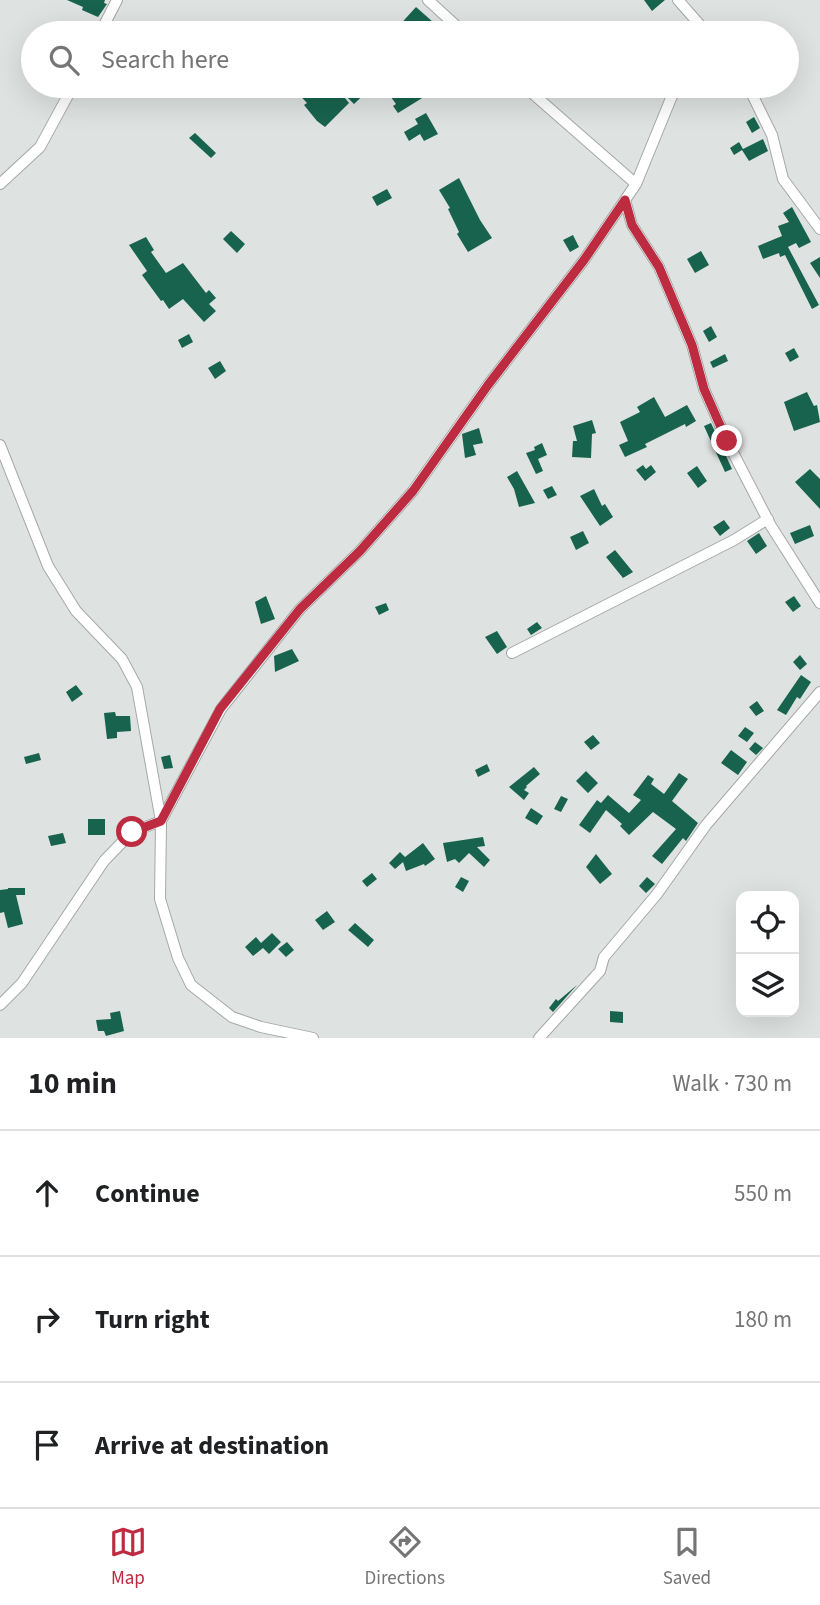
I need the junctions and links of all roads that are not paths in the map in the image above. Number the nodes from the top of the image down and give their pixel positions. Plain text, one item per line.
1 (117, 0) edge
2 (428, 0) edge
3 (678, 0) edge
4 (106, 21) edge
5 (451, 21) edge
6 (692, 21) edge
7 (67, 98) edge
8 (538, 98) edge
9 (671, 98) edge
10 (754, 98) edge
11 (0, 184) edge
12 (636, 184) junction
13 (625, 200) junction
14 (820, 229) edge
15 (0, 445) edge
16 (768, 519) junction
17 (820, 603) edge
18 (512, 653) dead end
19 (820, 692) edge
20 (161, 821) junction
21 (0, 1005) edge
22 (313, 1038) edge
23 (539, 1038) edge

1 - 4 street
2 - 5 street
3 - 6 street
7 - 11 street
8 - 12 street
9 - 12 street
10 - 14 street
12 - 13 street
13 - 16 street
13 - 20 street
15 - 20 street
16 - 17 street
16 - 18 street
19 - 23 street
20 - 21 street
20 - 22 street

